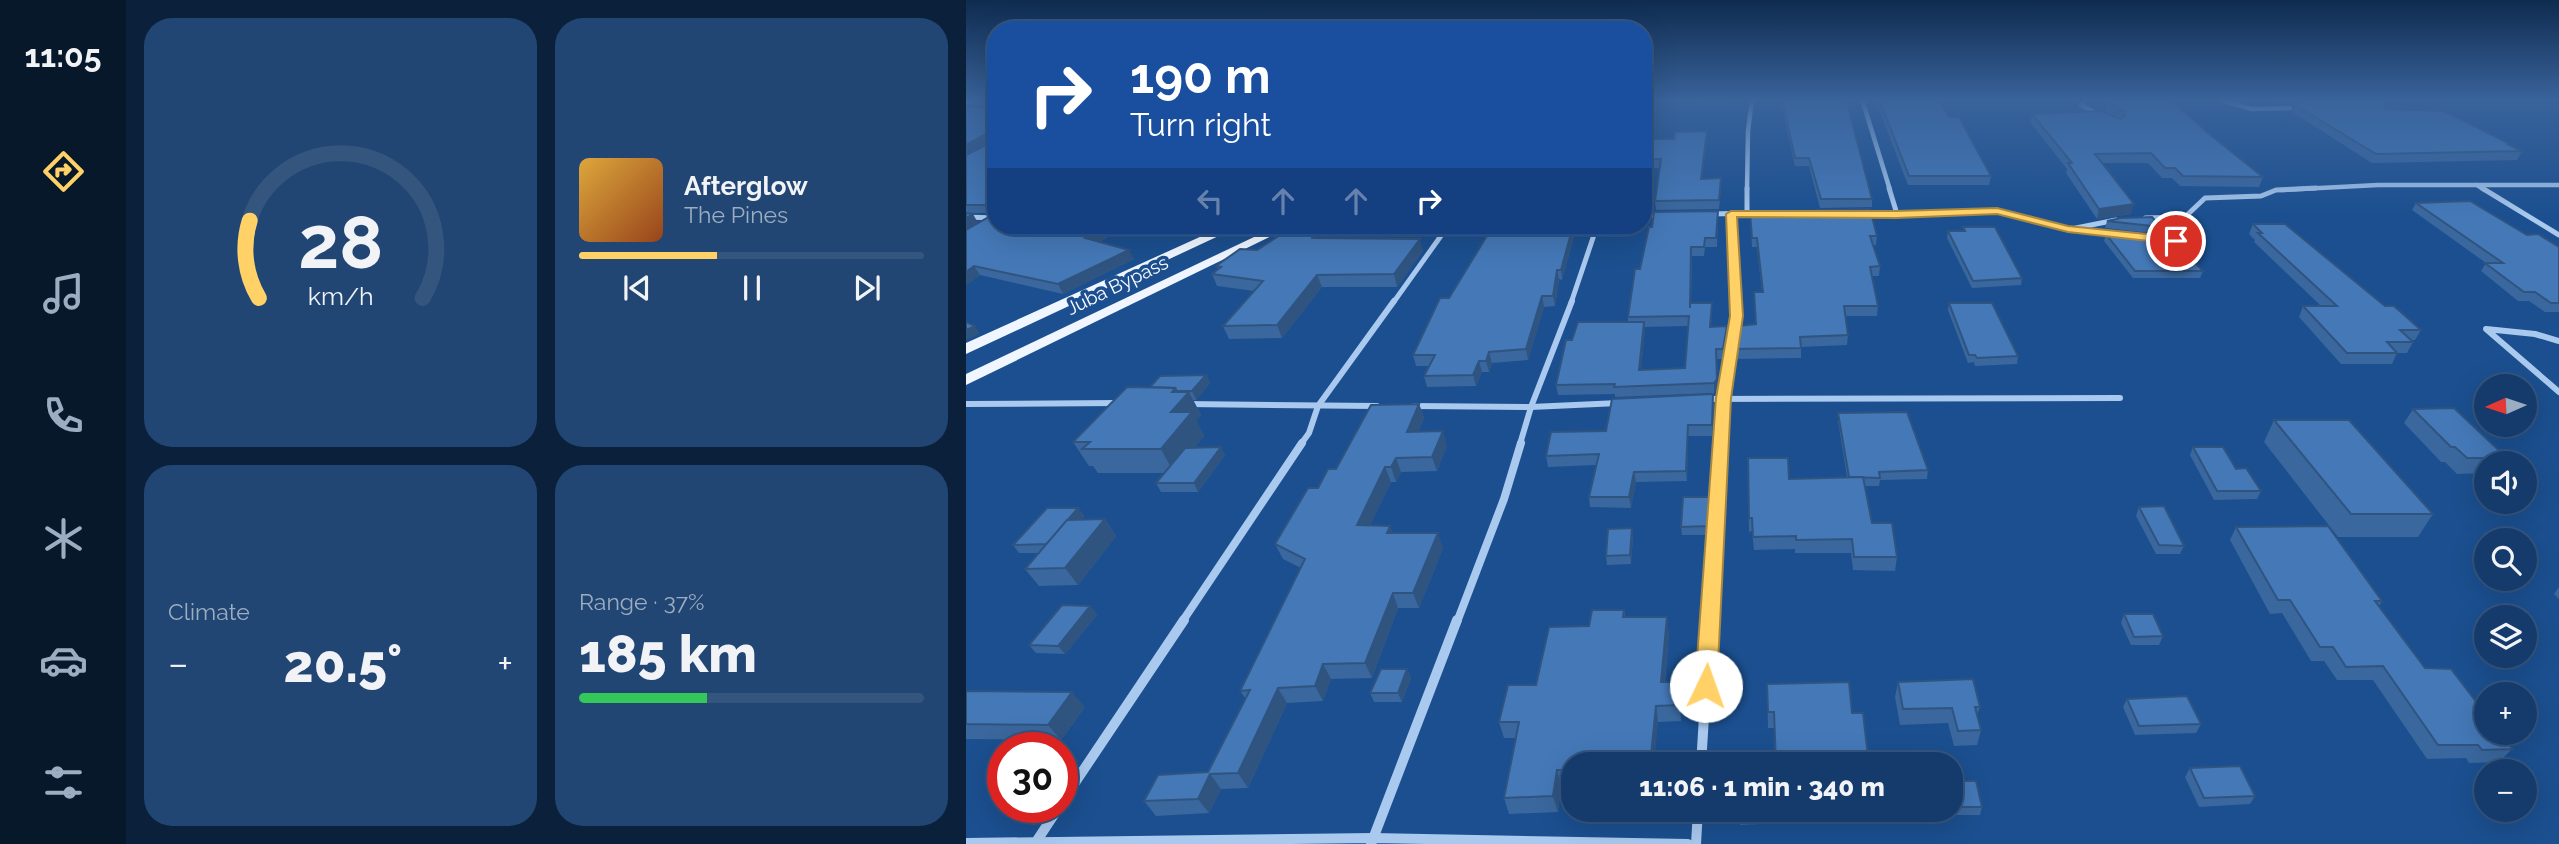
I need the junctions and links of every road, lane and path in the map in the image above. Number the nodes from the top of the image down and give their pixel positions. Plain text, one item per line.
1 (1748, 138) edge
2 (1874, 138) edge
3 (2476, 185) junction
4 (2559, 185) edge
5 (1747, 213) junction
6 (1706, 214) edge
7 (1731, 214) junction
8 (1761, 214) edge
9 (1856, 214) edge
10 (1896, 214) junction
11 (1652, 215) edge
12 (1669, 215) edge
13 (966, 218) edge
14 (987, 218) edge
15 (2119, 219) edge
16 (2132, 219) edge
17 (2068, 229) junction
18 (1214, 235) edge
19 (1267, 235) edge
20 (1442, 235) edge
21 (1594, 235) edge
22 (2122, 235) edge
23 (2559, 235) edge
24 (2162, 239) edge
25 (2202, 247) dead end
26 (2559, 341) edge
27 (966, 349) edge
28 (966, 380) edge
29 (2559, 392) edge
30 (1723, 398) junction
31 (2120, 398) dead end
32 (1696, 399) edge
33 (1627, 402) edge
34 (966, 404) edge
35 (1126, 404) edge
36 (1181, 404) edge
37 (1318, 406) junction
38 (1384, 406) edge
39 (1411, 406) edge
40 (1531, 407) junction
41 (1702, 752) edge
42 (1078, 778) edge
43 (1697, 822) edge
44 (1048, 823) edge
45 (1372, 841) edge
46 (1036, 842) junction
47 (966, 843) edge
48 (1688, 844) edge
49 (1696, 844) edge

1 - 5 street
2 - 10 street
3 - 4 street
3 - 16 street
3 - 23 street
5 - 7 street
5 - 8 street
6 - 7 street
7 - 30 street
9 - 10 street
10 - 17 street
11 - 12 street
13 - 14 street
15 - 17 street
17 - 22 street
18 - 27 main road, Juba Bypass
19 - 28 main road, Juba Bypass
20 - 37 street
21 - 40 street
24 - 25 street
26 - 29 street
30 - 31 street
30 - 32 street
30 - 41 street
33 - 40 street
34 - 35 street
36 - 37 street
37 - 38 street
37 - 42 street
39 - 40 street
40 - 45 street
43 - 49 street
44 - 46 street
45 - 46 street
45 - 48 street
46 - 47 street

